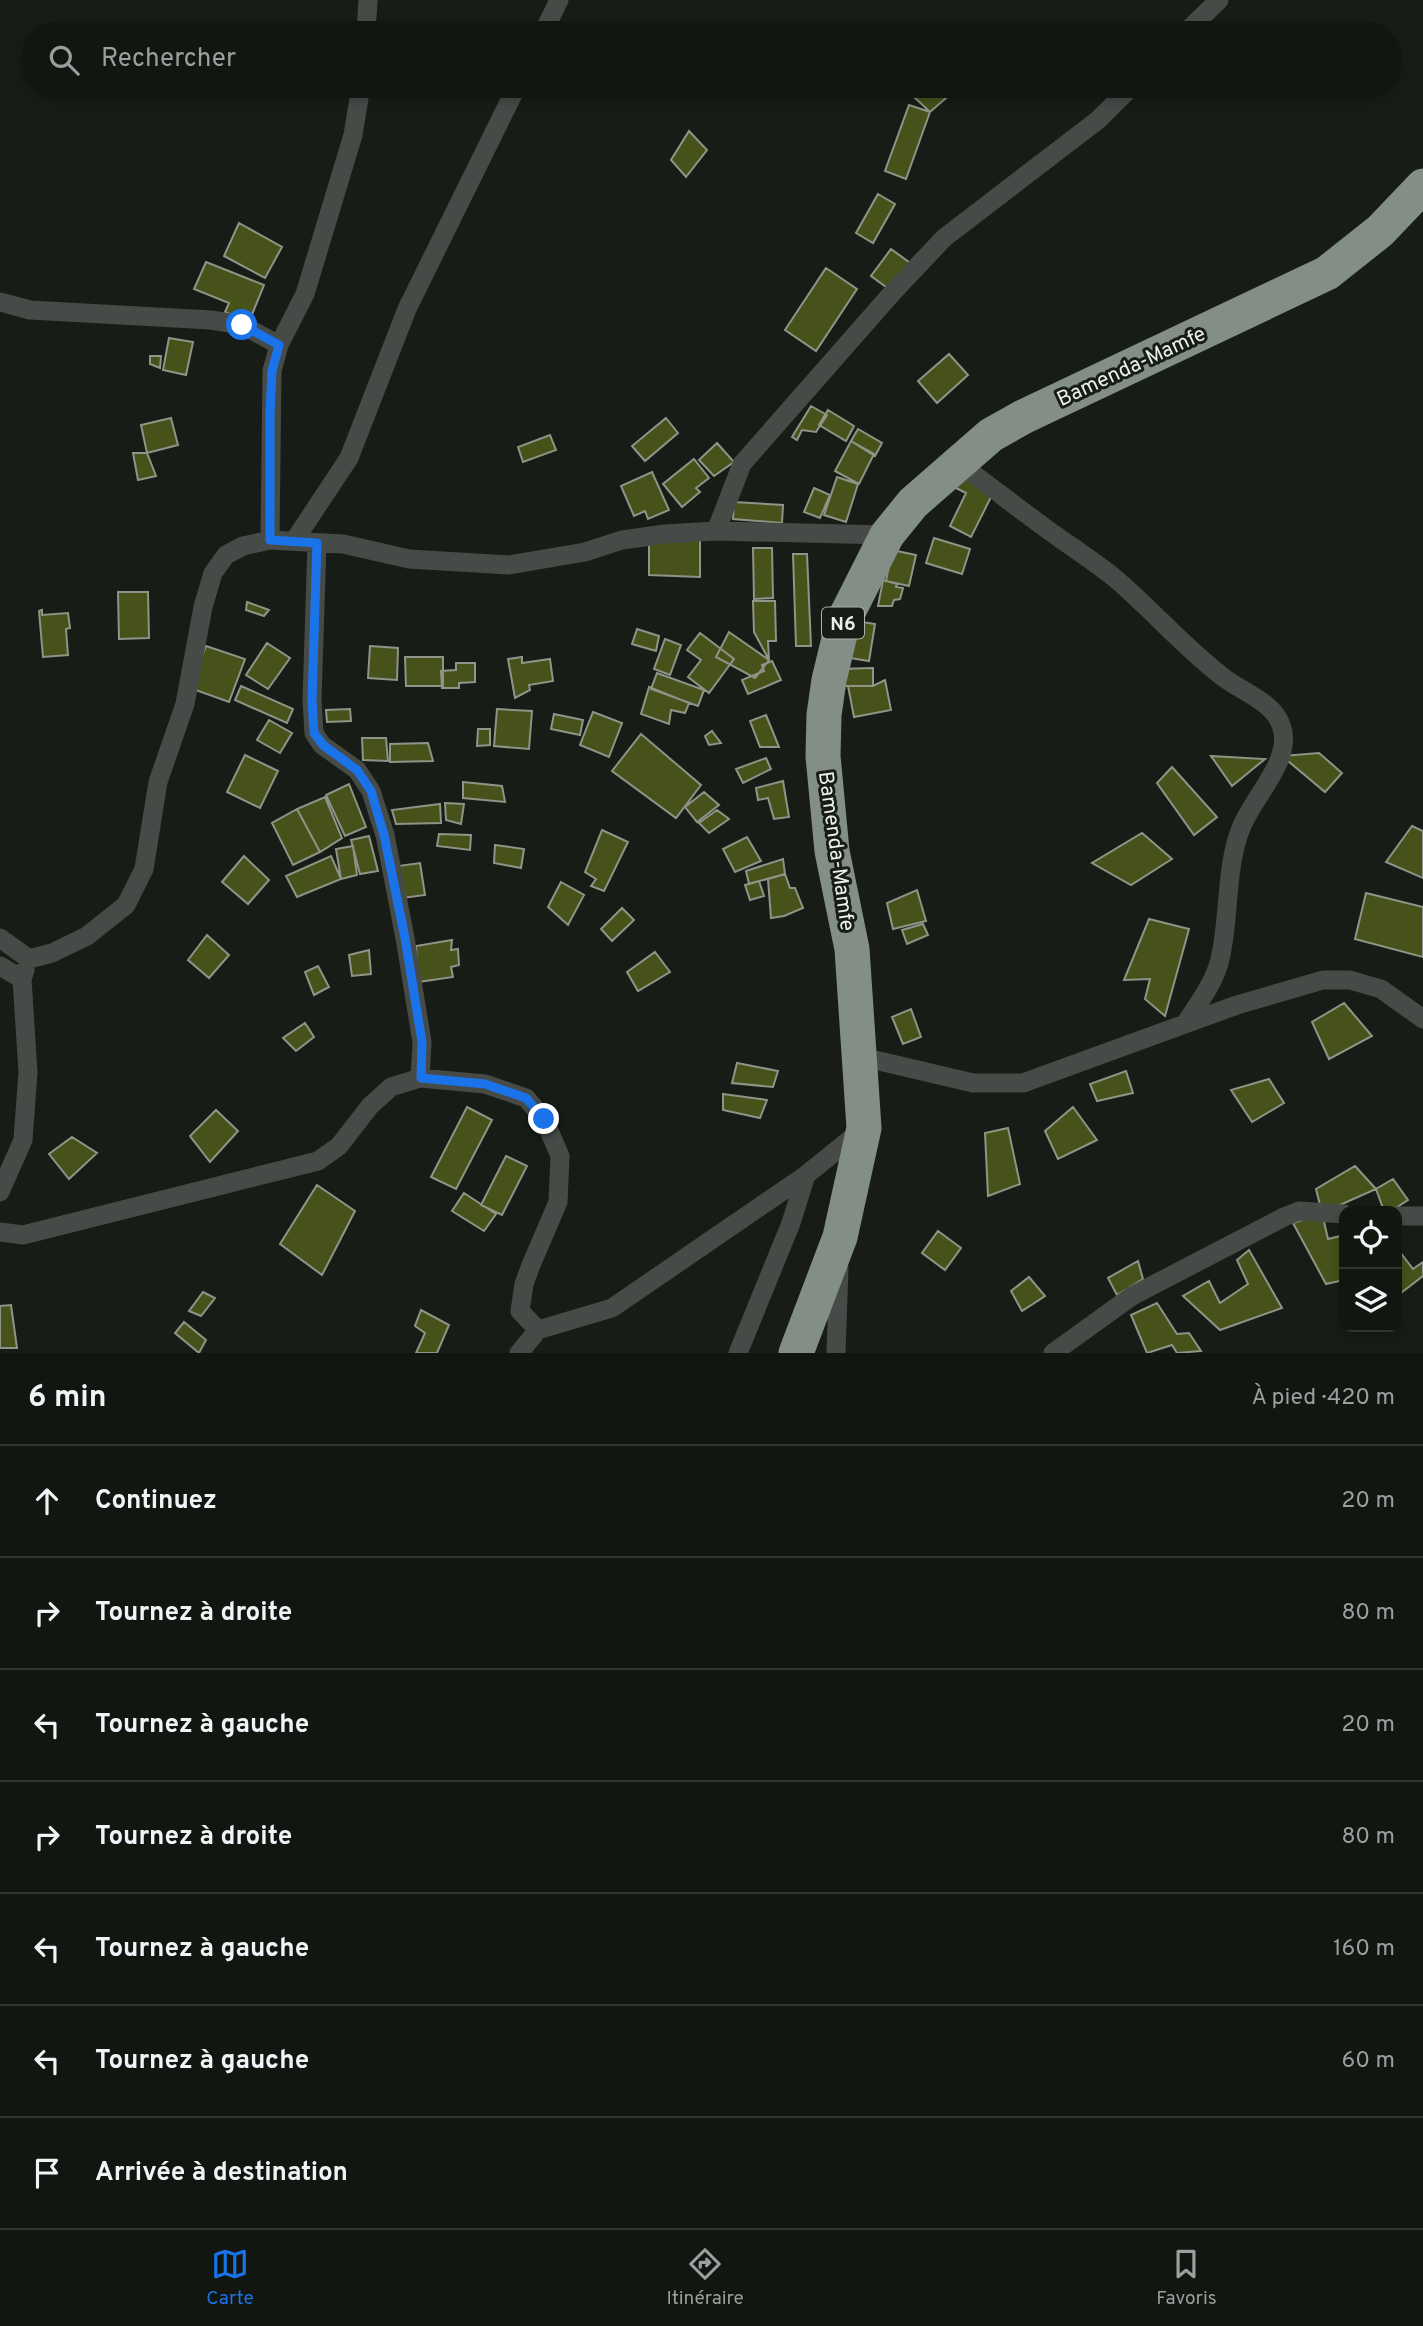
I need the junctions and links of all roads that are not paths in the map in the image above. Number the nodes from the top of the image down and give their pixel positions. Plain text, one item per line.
1 (368, 0) edge
2 (559, 0) edge
3 (1219, 0) edge
4 (367, 21) edge
5 (549, 21) edge
6 (1197, 21) edge
7 (359, 98) edge
8 (511, 98) edge
9 (1120, 98) edge
10 (1423, 186) edge
11 (0, 302) edge
12 (279, 345) junction
13 (959, 464) junction
14 (716, 531) junction
15 (887, 536) junction
16 (270, 540) junction
17 (294, 541) junction
18 (317, 543) junction
19 (0, 938) edge
20 (29, 959) junction
21 (1, 968) edge
22 (22, 979) junction
23 (1423, 1019) edge
24 (1185, 1024) junction
25 (858, 1056) junction
26 (421, 1078) junction
27 (864, 1128) junction
28 (806, 1175) junction
29 (0, 1192) edge
30 (1339, 1214) edge
31 (1402, 1216) edge
32 (1423, 1216) edge
33 (0, 1232) edge
34 (840, 1237) junction
35 (538, 1330) junction
36 (519, 1353) edge
37 (738, 1353) edge
38 (796, 1353) edge
39 (836, 1353) edge
40 (1053, 1353) edge

1 - 4 street
2 - 5 street
3 - 6 street
7 - 12 street
8 - 17 street
9 - 14 street
10 - 13 highway, Bamenda-Mamfe / N6
11 - 12 street
12 - 16 street
13 - 15 highway, Bamenda-Mamfe / N6
13 - 24 street
14 - 15 street
14 - 18 street
15 - 25 highway, Bamenda-Mamfe / N6
16 - 17 street
16 - 20 street
17 - 18 street
18 - 26 street
19 - 20 street
20 - 22 street
21 - 22 street
22 - 29 street
23 - 24 street
24 - 25 street
25 - 27 highway, Bamenda-Mamfe / N6
26 - 33 street
26 - 35 street
27 - 28 street
27 - 34 highway, Bamenda-Mamfe / N6
28 - 35 street
28 - 37 street
30 - 40 street
31 - 32 street
34 - 38 highway, Bamenda-Mamfe / N6
34 - 39 street
35 - 36 street

